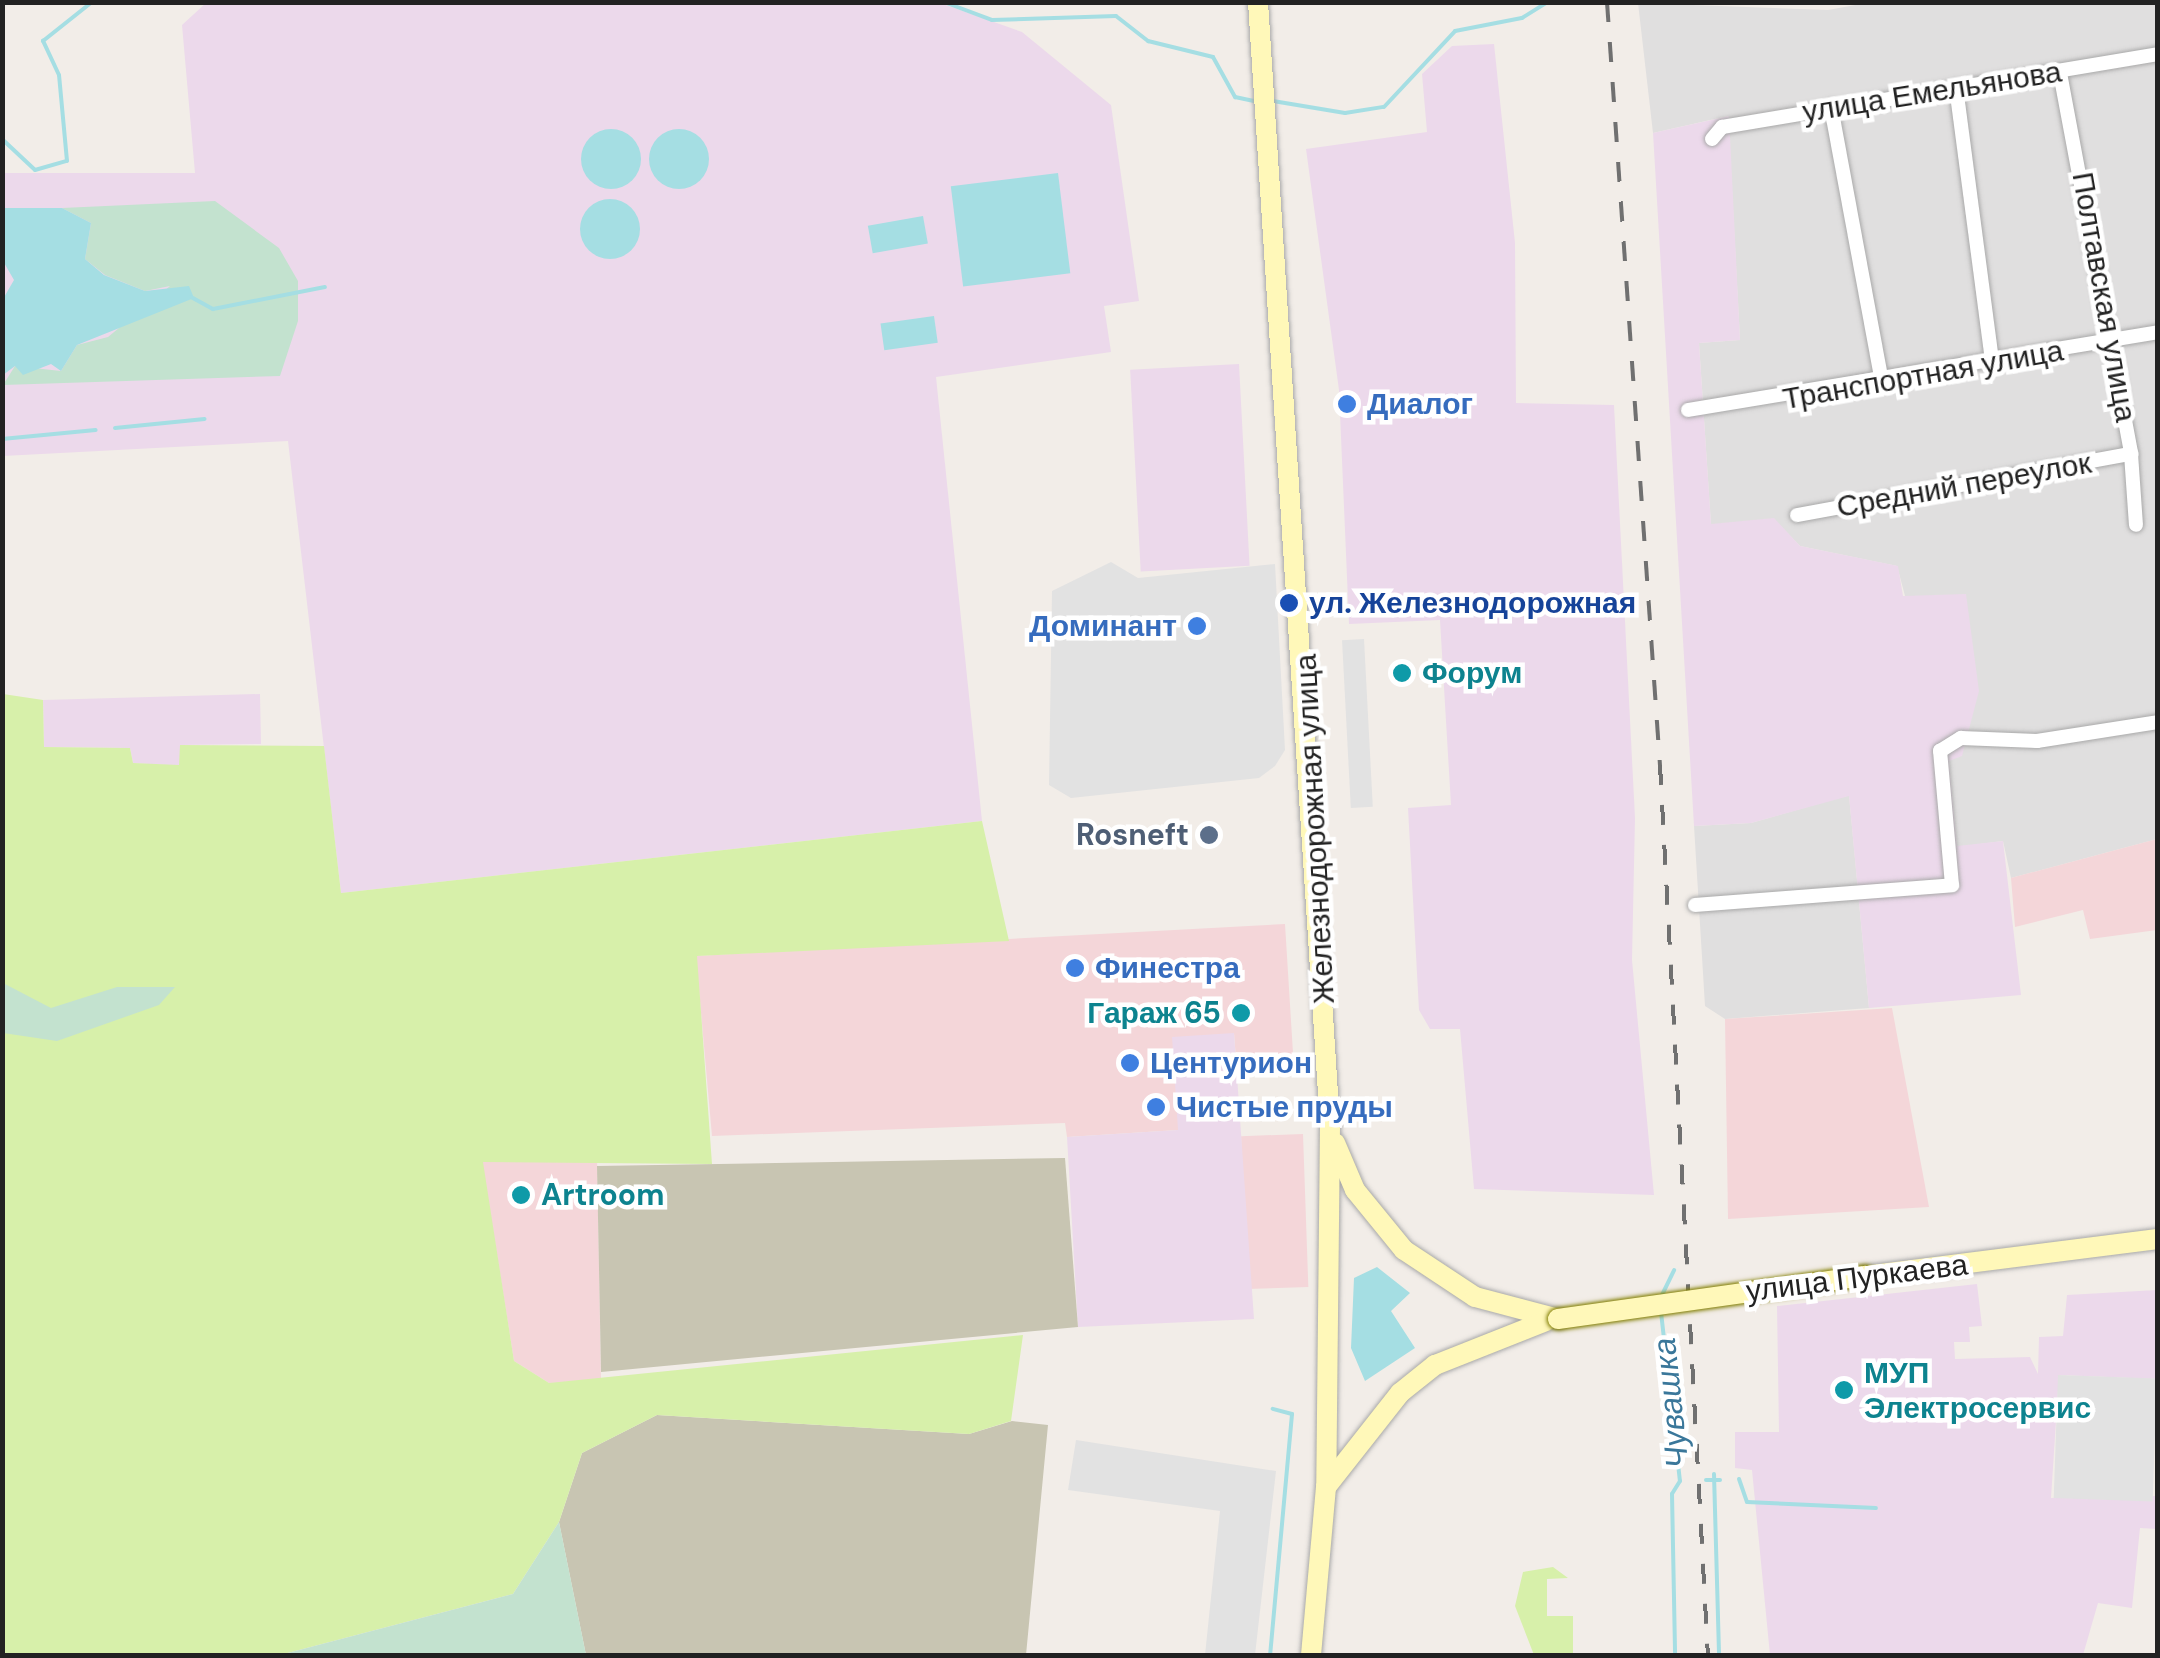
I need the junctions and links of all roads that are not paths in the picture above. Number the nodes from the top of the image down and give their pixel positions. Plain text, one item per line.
1 (1258, 2) edge
2 (2158, 54) edge
3 (2060, 72) junction
4 (1956, 88) junction
5 (1832, 108) junction
6 (1712, 139) dead end
7 (2158, 332) edge
8 (2110, 342) junction
9 (1992, 361) junction
10 (1881, 378) junction
11 (1688, 410) dead end
12 (2132, 454) junction
13 (1797, 514) dead end
14 (2136, 524) dead end
15 (2158, 722) edge
16 (1695, 905) dead end
17 (1330, 1126) junction
18 (2158, 1239) edge
19 (1558, 1319) junction
20 (1326, 1487) junction
21 (1311, 1656) edge

1 - 17 main road, Железнодорожная улица
2 - 3 street, улица Емельянова
3 - 4 street, улица Емельянова
3 - 8 street, Полтавская улица
4 - 5 street, улица Емельянова
4 - 9 street
5 - 6 street, улица Емельянова
5 - 10 street
7 - 8 street, Транспортная улица
8 - 9 street, Транспортная улица
8 - 12 street, Полтавская улица
9 - 10 street, Транспортная улица
10 - 11 street, Транспортная улица
12 - 13 street, Средний переулок
12 - 14 street, Полтавская улица
15 - 16 street
17 - 19 main road
17 - 20 main road, Железнодорожная улица
18 - 19 main road, улица Пуркаева, bridge
19 - 20 main road
20 - 21 main road, Железнодорожная улица

